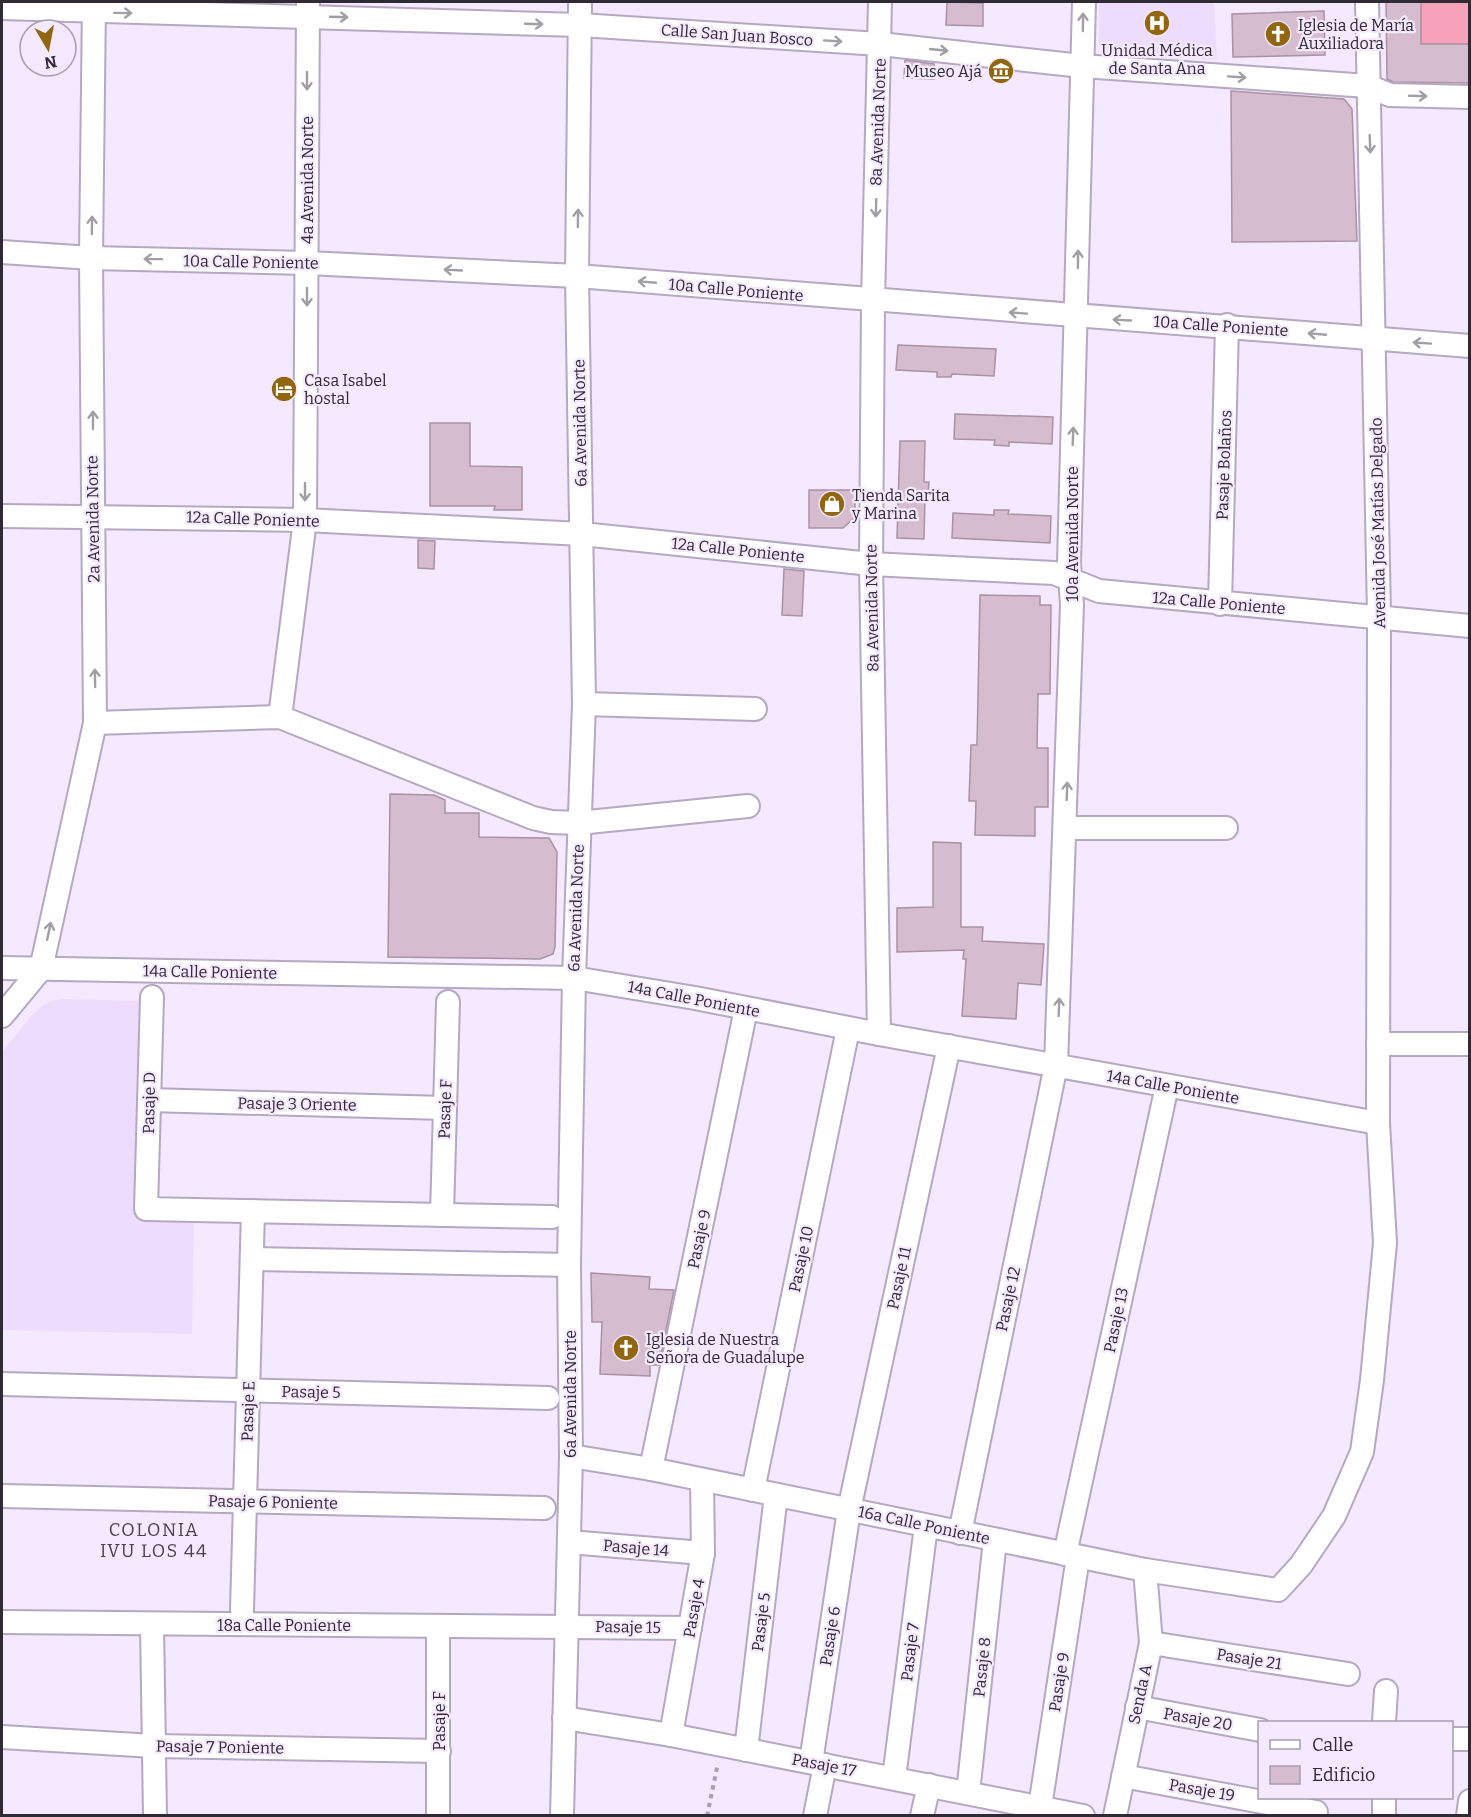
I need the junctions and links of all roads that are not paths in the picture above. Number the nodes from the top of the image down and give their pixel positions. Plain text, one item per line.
1 (580, 2) edge
2 (880, 2) edge
3 (1084, 2) edge
4 (1366, 2) edge
5 (94, 7) edge
6 (2, 8) edge
7 (308, 9) edge
8 (580, 25) junction
9 (880, 44) junction
10 (1082, 66) junction
11 (1368, 86) junction
12 (1470, 97) edge
13 (2, 252) edge
14 (91, 258) junction
15 (307, 262) junction
16 (577, 276) junction
17 (873, 302) junction
18 (1077, 317) junction
19 (1227, 325) junction
20 (1375, 339) junction
21 (1470, 346) edge
22 (2, 516) edge
23 (93, 516) junction
24 (305, 520) junction
25 (582, 534) junction
26 (871, 564) junction
27 (1070, 579) junction
28 (1220, 604) junction
29 (1379, 616) junction
30 (1470, 626) edge
31 (584, 704) junction
32 (755, 708) dead end
33 (280, 717) junction
34 (95, 723) junction
35 (748, 806) dead end
36 (578, 823) junction
37 (1066, 828) junction
38 (1226, 828) dead end
39 (2, 968) edge
40 (41, 969) junction
41 (574, 978) junction
42 (152, 997) dead end
43 (448, 1002) dead end
44 (747, 1009) junction
45 (2, 1016) edge
46 (848, 1029) junction
47 (879, 1034) junction
48 (1378, 1044) junction
49 (1470, 1044) edge
50 (949, 1046) junction
51 (1056, 1065) junction
52 (1167, 1086) junction
53 (149, 1101) junction
54 (445, 1108) junction
55 (1378, 1124) junction
56 (253, 1211) junction
57 (442, 1215) junction
58 (552, 1217) dead end
59 (252, 1259) junction
60 (569, 1266) junction
61 (2, 1384) edge
62 (248, 1390) junction
63 (548, 1398) dead end
64 (571, 1456) junction
65 (651, 1469) junction
66 (702, 1480) junction
67 (753, 1490) junction
68 (776, 1495) junction
69 (2, 1496) edge
70 (245, 1501) junction
71 (544, 1508) dead end
72 (849, 1510) junction
73 (927, 1526) junction
74 (960, 1533) junction
75 (995, 1540) junction
76 (569, 1542) junction
77 (704, 1554) junction
78 (1071, 1556) junction
79 (1145, 1570) junction
80 (1278, 1590) joint
81 (242, 1611) dead end
82 (2, 1622) edge
83 (152, 1624) junction
84 (438, 1626) junction
85 (567, 1626) junction
86 (690, 1628) junction
87 (1150, 1643) junction
88 (1348, 1674) dead end
89 (1386, 1690) dead end
90 (1137, 1707) junction
91 (564, 1718) junction
92 (1384, 1721) edge
93 (1258, 1730) edge
94 (671, 1735) junction
95 (2, 1737) edge
96 (1453, 1739) edge
97 (1470, 1739) edge
98 (154, 1746) junction
99 (746, 1750) junction
100 (439, 1751) junction
101 (818, 1764) junction
102 (1123, 1776) junction
103 (894, 1778) junction
104 (929, 1785) junction
105 (968, 1793) junction
106 (1384, 1799) edge
107 (1470, 1801) edge
108 (1031, 1809) edge
109 (1317, 1812) dead end
110 (155, 1815) edge
111 (438, 1815) edge
112 (562, 1815) edge
113 (814, 1815) edge
114 (922, 1815) edge
115 (1083, 1815) edge
116 (1115, 1815) edge
117 (1384, 1815) edge
118 (1468, 1815) edge

1 - 8 street, 6a Avenida Norte
2 - 9 street, 8a Avenida Norte
10 -> 3 street, 10a Avenida Norte
4 - 11 street, Avenida José Matías Delgado
5 - 6 street, Calle San Juan Bosco
5 -> 7 street, Calle San Juan Bosco
14 -> 5 street, 2a Avenida Norte
7 -> 8 street, Calle San Juan Bosco
7 -> 15 street, 4a Avenida Norte
8 -> 9 street, Calle San Juan Bosco
16 -> 8 street, 6a Avenida Norte
9 -> 10 street, Calle San Juan Bosco
9 -> 17 street, 8a Avenida Norte
10 -> 11 street, Calle San Juan Bosco
18 -> 10 street, 10a Avenida Norte
11 -> 12 street, Calle San Juan Bosco
11 -> 20 street, Avenida José Matías Delgado
13 - 14 street, 10a Calle Poniente
15 -> 14 street, 10a Calle Poniente
23 -> 14 street, 2a Avenida Norte
16 -> 15 street, 10a Calle Poniente
15 -> 24 street, 4a Avenida Norte
17 -> 16 street, 10a Calle Poniente
16 - 25 street, 6a Avenida Norte
18 -> 17 street, 10a Calle Poniente
17 - 26 street, 8a Avenida Norte
19 -> 18 street, 10a Calle Poniente
27 -> 18 street, 10a Avenida Norte
20 -> 19 street, 10a Calle Poniente
19 - 28 street, Pasaje Bolaños
21 -> 20 street, 10a Calle Poniente
20 - 29 street, Avenida José Matías Delgado
22 - 23 street, 12a Calle Poniente
23 - 24 street, 12a Calle Poniente
34 -> 23 street, 2a Avenida Norte
24 - 25 street, 12a Calle Poniente
24 - 33 street, 4a Avenida Norte
25 - 26 street, 12a Calle Poniente
25 - 31 street, 6a Avenida Norte
26 - 27 street, 12a Calle Poniente
26 - 47 street, 8a Avenida Norte
27 - 28 street, 12a Calle Poniente
37 -> 27 street, 10a Avenida Norte
28 - 29 street, 12a Calle Poniente
29 - 30 street, 12a Calle Poniente
29 - 48 street, Avenida José Matías Delgado
31 - 32 street
31 - 36 street, 6a Avenida Norte
33 - 34 street
33 - 36 street
40 -> 34 street, 2a Avenida Norte
35 - 36 street
36 - 41 street, 6a Avenida Norte
37 - 38 street
51 -> 37 street, 10a Avenida Norte
39 - 40 street, 14a Calle Poniente
40 - 41 street, 14a Calle Poniente
40 - 45 street, 2a Avenida Norte
41 - 44 street, 14a Calle Poniente
41 - 60 street, 6a Avenida Norte
42 - 53 street, Pasaje D
43 - 54 street, Pasaje F
44 - 46 street, 14a Calle Poniente
44 - 65 street, Pasaje 9
46 - 47 street, 14a Calle Poniente
46 - 67 street, Pasaje 10
47 - 50 street, 14a Calle Poniente
48 - 49 street
48 - 55 street, Avenida José Matías Delgado
50 - 51 street, 14a Calle Poniente
50 - 72 street, Pasaje 11
51 - 52 street, 14a Calle Poniente
51 - 74 street, Pasaje 12
52 - 55 street, 14a Calle Poniente
52 - 78 street, Pasaje 13
53 - 54 street, Pasaje 3 Oriente
53 - 56 street, Pasaje D
54 - 57 street, Pasaje F
55 - 80 street, Avenida José Matías Delgado
56 - 57 street
56 - 59 street, Pasaje E
57 - 58 street
59 - 60 street
59 - 62 street, Pasaje E
60 - 64 street, 6a Avenida Norte
61 - 62 street, Pasaje 5
62 - 63 street, Pasaje 5
62 - 70 street, Pasaje E
64 - 65 street, 16a Calle Poniente
64 - 76 street, 6a Avenida Norte
65 - 66 street, 16a Calle Poniente
66 - 67 street, 16a Calle Poniente
66 - 77 street, Pasaje 4
67 - 68 street, 16a Calle Poniente
68 - 72 street, 16a Calle Poniente
68 - 99 street, Pasaje 5
69 - 70 street, Pasaje 6 Poniente
70 - 71 street, Pasaje 6 Poniente
70 - 81 street, Pasaje E
72 - 73 street, 16a Calle Poniente
72 - 101 street, Pasaje 6
73 - 74 street, 16a Calle Poniente
73 - 103 street, Pasaje 7
74 - 75 street, 16a Calle Poniente
75 - 78 street, 16a Calle Poniente
75 - 105 street, Pasaje 8
76 - 77 street, Pasaje 14
76 - 85 street, 6a Avenida Norte
77 - 86 street, Pasaje 4
78 - 79 street, 16a Calle Poniente
78 - 108 street, Pasaje 9
79 - 80 street, 16a Calle Poniente
79 - 87 street, Senda A
82 - 83 street, 18a Calle Poniente
83 - 84 street, 18a Calle Poniente
83 - 98 street
84 - 85 street, 18a Calle Poniente
84 - 100 street, Pasaje F
85 - 86 street, Pasaje 15
85 - 91 street, 6a Avenida Norte
86 - 94 street, Pasaje 4
87 - 88 street, Pasaje 21
87 - 90 street, Senda A
89 - 92 street
90 - 93 street, Pasaje 20
90 - 102 street, Senda A
91 - 94 street, Pasaje 17
91 - 112 street, 6a Avenida Norte
94 - 99 street, Pasaje 17
95 - 98 street, Pasaje 7 Poniente
96 - 97 street
98 - 100 street, Pasaje 7 Poniente
98 - 110 street
99 - 101 street, Pasaje 17
100 - 111 street, Pasaje F
101 - 103 street, Pasaje 17
101 - 113 street
102 - 109 street, Pasaje 19
102 - 116 street, Senda A
103 - 104 street, Pasaje 17
104 - 105 street, Pasaje 17
104 - 114 street
105 - 108 street, Pasaje 17
106 - 117 street
107 - 118 street
108 - 115 street, Pasaje 17

